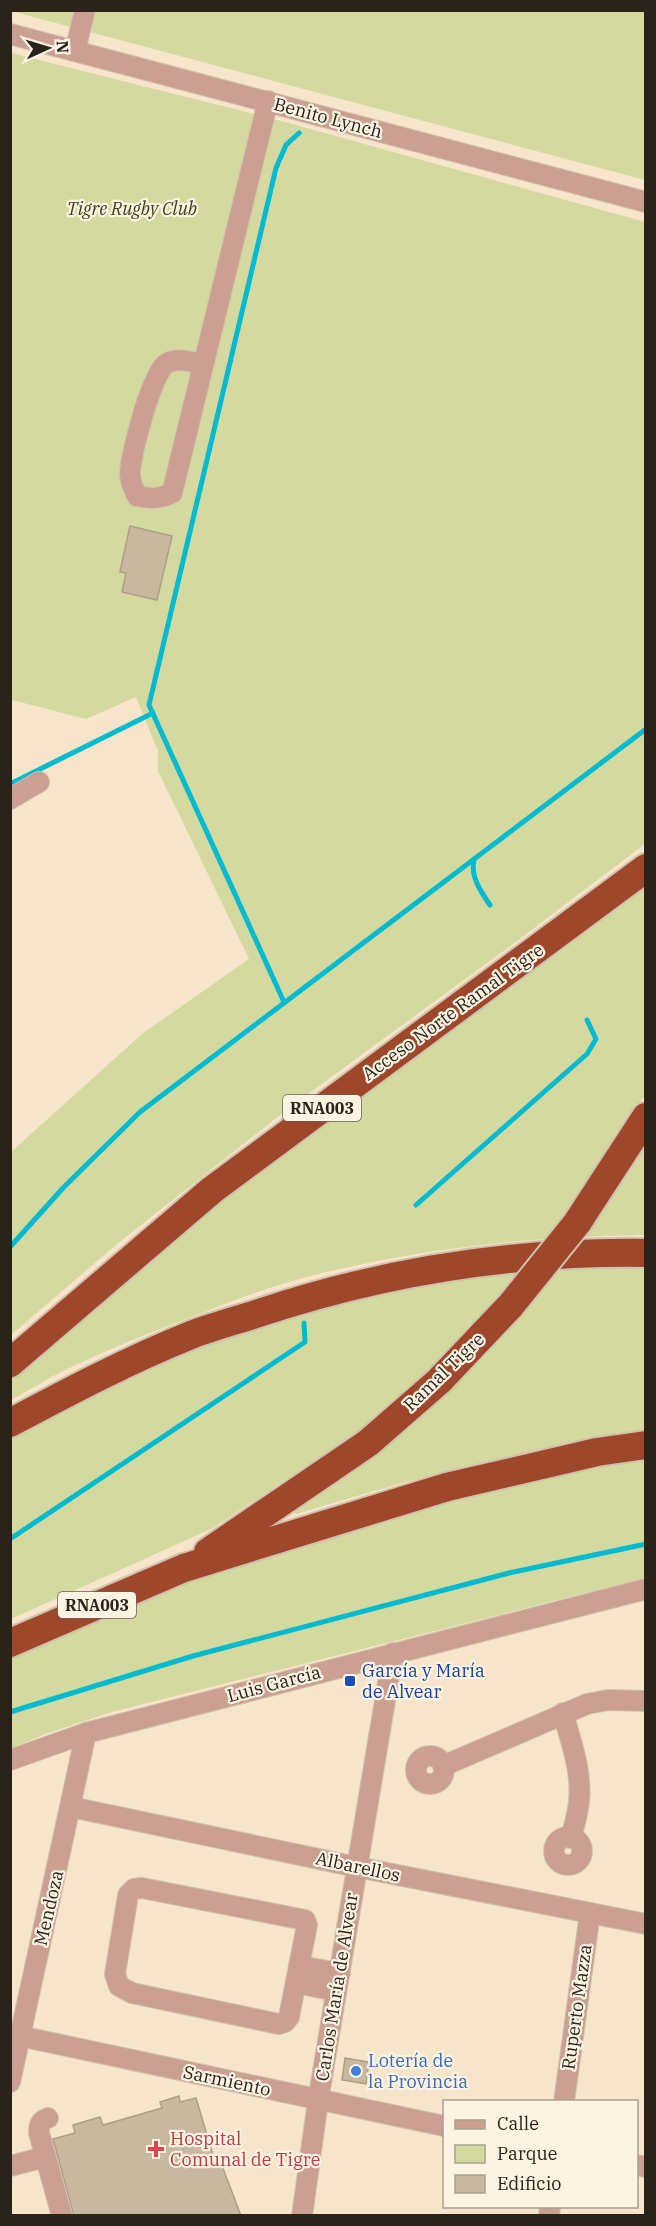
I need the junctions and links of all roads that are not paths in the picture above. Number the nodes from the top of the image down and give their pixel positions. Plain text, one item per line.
1 (85, 10) edge
2 (10, 34) edge
3 (75, 51) junction
4 (268, 101) junction
5 (645, 202) edge
6 (203, 365) junction
7 (39, 782) dead end
8 (10, 799) edge
9 (645, 868) edge
10 (645, 1117) edge
11 (645, 1253) edge
12 (10, 1363) edge
13 (10, 1423) edge
14 (645, 1445) edge
15 (184, 1568) junction
16 (645, 1589) edge
17 (10, 1643) edge
18 (393, 1653) junction
19 (645, 1701) edge
20 (563, 1713) junction
21 (86, 1733) junction
22 (10, 1760) edge
23 (443, 1766) dead end
24 (71, 1807) junction
25 (571, 1838) dead end
26 (357, 1867) junction
27 (590, 1913) junction
28 (645, 1924) edge
29 (298, 1975) junction
30 (338, 1982) junction
31 (15, 2035) edge
32 (10, 2082) edge
33 (564, 2100) edge
34 (318, 2101) junction
35 (48, 2118) dead end
36 (443, 2126) edge
37 (45, 2157) junction
38 (10, 2166) edge
39 (62, 2216) edge
40 (302, 2216) edge

1 - 3 street
2 - 3 street, Benito Lynch
3 - 4 street, Benito Lynch
4 - 5 street, Benito Lynch
4 - 6 street
6 - 6 street
7 - 8 street
9 - 12 highway, Acceso Norte Ramal Tigre / RNA003
10 - 15 highway, Ramal Tigre / RNA003, bridge
11 - 13 highway
14 - 15 highway
15 - 17 highway, RNA003
16 - 18 street, Luis García
18 - 21 street, Luis García
18 - 26 street, Carlos María de Alvear
19 - 20 street
20 - 23 street
20 - 25 street
21 - 22 street, Luis García
21 - 24 street, Mendoza
24 - 26 street, Albarellos
24 - 31 street, Mendoza
26 - 27 street, Albarellos
26 - 30 street, Carlos María de Alvear
27 - 28 street, Albarellos
27 - 33 street, Ruperto Mazza
29 - 29 street
29 - 30 street
30 - 34 street, Carlos María de Alvear
31 - 32 street, Mendoza
31 - 34 street, Sarmiento
34 - 36 street, Sarmiento
34 - 40 street, Carlos María de Alvear
35 - 37 street
37 - 38 street
37 - 39 street

